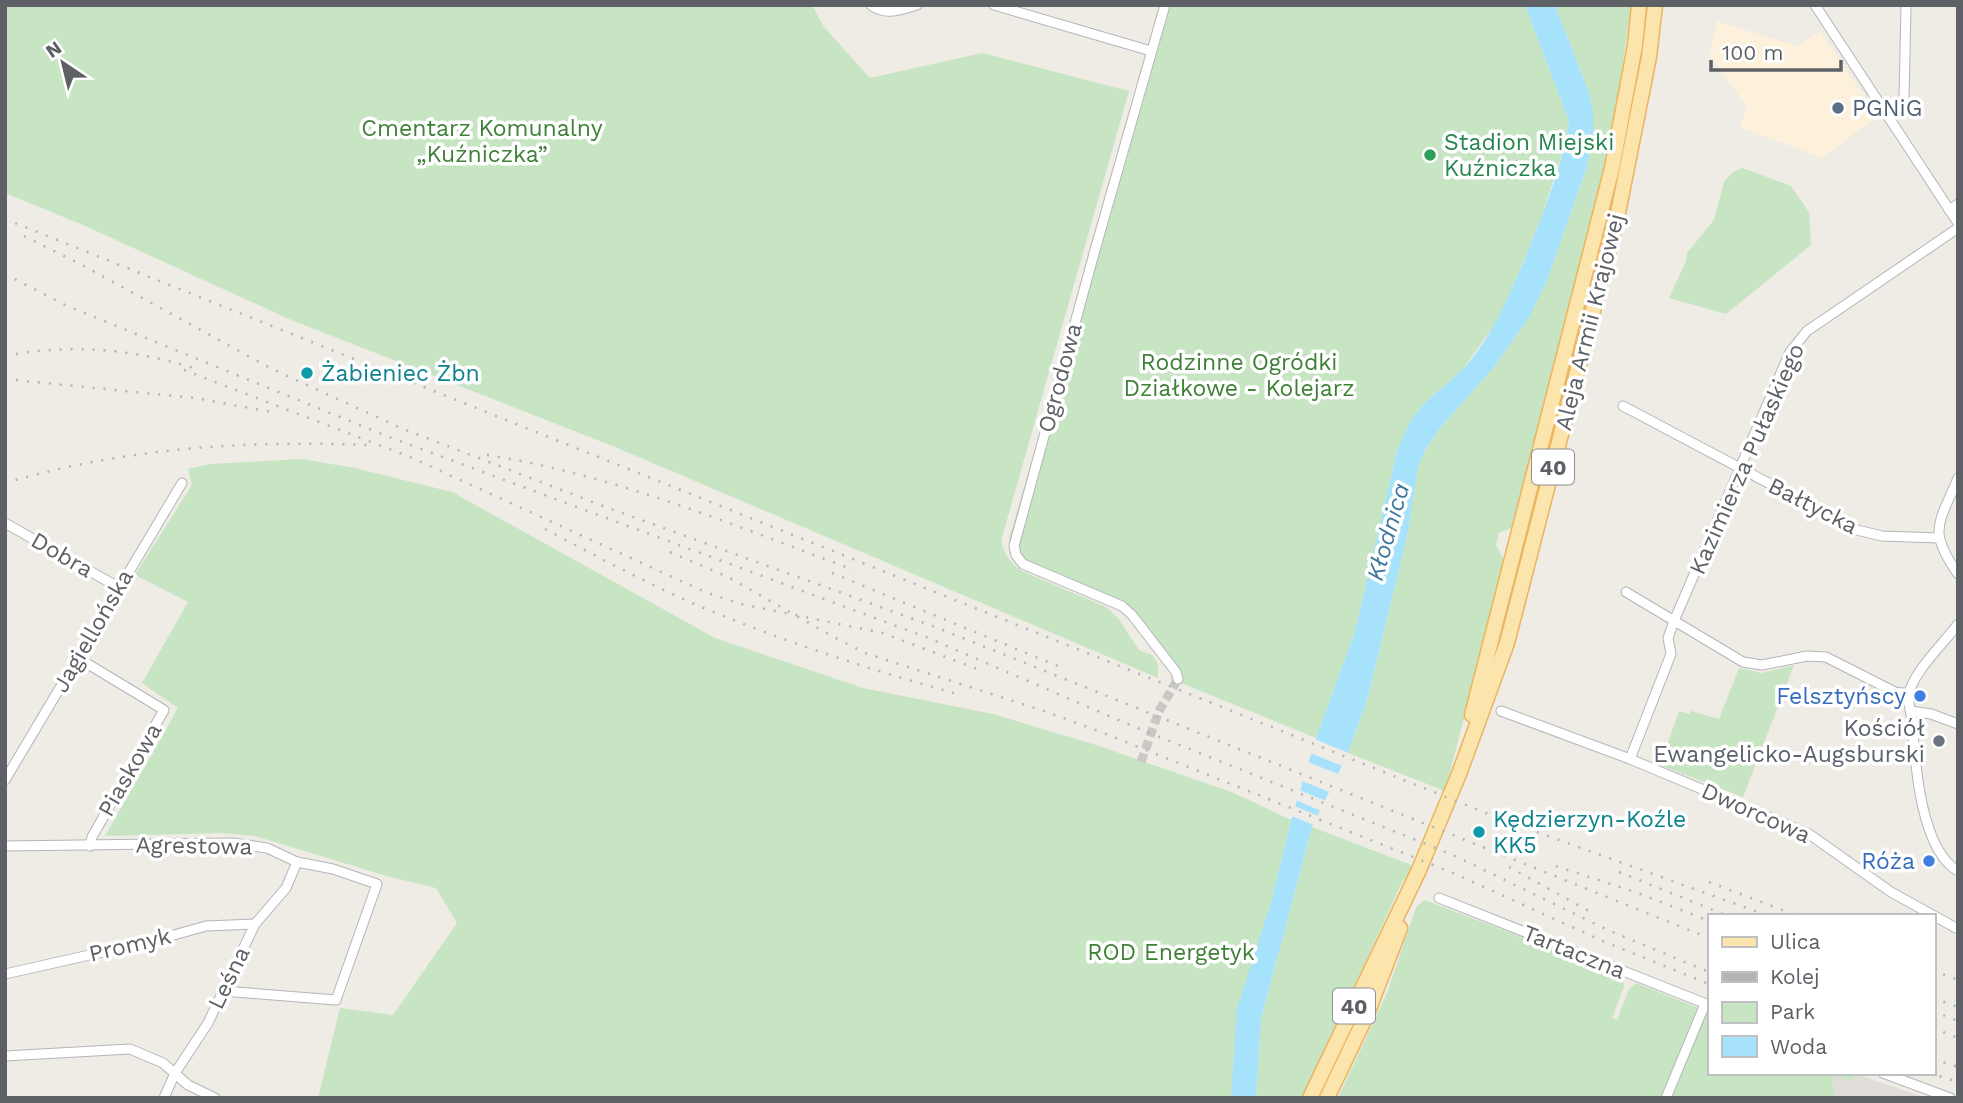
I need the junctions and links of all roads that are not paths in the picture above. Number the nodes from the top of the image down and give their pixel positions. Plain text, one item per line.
1 (871, 5) edge
2 (917, 5) edge
3 (994, 5) edge
4 (1165, 5) edge
5 (1639, 5) edge
6 (1655, 5) edge
7 (1815, 5) edge
8 (1906, 5) edge
9 (1013, 7) edge
10 (1151, 51) junction
11 (1889, 118) junction
12 (1958, 204) edge
13 (1949, 210) junction
14 (1958, 225) edge
15 (1623, 406) dead end
16 (1740, 468) junction
17 (1958, 478) edge
18 (182, 483) dead end
19 (5, 523) edge
20 (1938, 538) junction
21 (1958, 574) edge
22 (118, 587) junction
23 (1626, 592) dead end
24 (1674, 621) junction
25 (1958, 624) edge
26 (78, 658) junction
27 (1177, 675) dead end
28 (1909, 694) junction
29 (1501, 711) dead end
30 (1911, 711) junction
31 (1958, 724) edge
32 (1630, 759) junction
33 (5, 780) edge
34 (1450, 794) junction
35 (5, 846) edge
36 (90, 846) junction
37 (297, 862) junction
38 (1419, 870) junction
39 (1958, 871) edge
40 (1439, 898) dead end
41 (1931, 914) edge
42 (1935, 916) edge
43 (255, 924) junction
44 (1956, 928) dead end
45 (5, 974) edge
46 (223, 991) junction
47 (1707, 1004) edge
48 (5, 1056) edge
49 (175, 1073) junction
50 (1888, 1075) edge
51 (164, 1098) edge
52 (215, 1098) edge
53 (1310, 1098) edge
54 (1327, 1098) edge
55 (1666, 1098) edge
56 (1950, 1098) edge

1 - 2 street
3 - 9 street
4 - 10 street, Ogrodowa
5 - 34 main road, Aleja Armii Krajowej / 40
6 - 34 main road, Aleja Armii Krajowej / 40
7 - 11 street
8 - 11 street
9 - 10 street
10 - 27 street, Ogrodowa
11 - 13 street
12 - 13 street
13 - 14 street
14 - 16 street, Kazimierza Pułaskiego
15 - 16 street, Bałtycka
16 - 20 street, Bałtycka
16 - 24 street, Kazimierza Pułaskiego
17 - 20 street
18 - 22 street, Jagiellońska
19 - 22 street, Dobra
20 - 21 street
22 - 26 street, Jagiellońska
23 - 24 street
24 - 28 street
24 - 32 street, Kazimierza Pułaskiego
25 - 28 street
26 - 33 street, Jagiellońska
26 - 36 street, Piaskowa
28 - 30 street
29 - 32 street, Dworcowa
30 - 31 street
30 - 39 street
32 - 41 street, Dworcowa
34 - 38 main road, Aleja Armii Krajowej / 40
35 - 36 street, Agrestowa
36 - 37 street, Agrestowa
37 - 43 street, Leśna
37 - 46 street, Agrestowa
38 - 53 main road, Aleja Armii Krajowej / 40
38 - 54 main road, Aleja Armii Krajowej / 40
40 - 47 street, Tartaczna
42 - 44 street, Dworcowa
43 - 45 street, Promyk
43 - 46 street, Leśna
46 - 49 street, Leśna
47 - 55 street
48 - 49 street
49 - 51 street, Leśna
49 - 52 street
50 - 56 street

